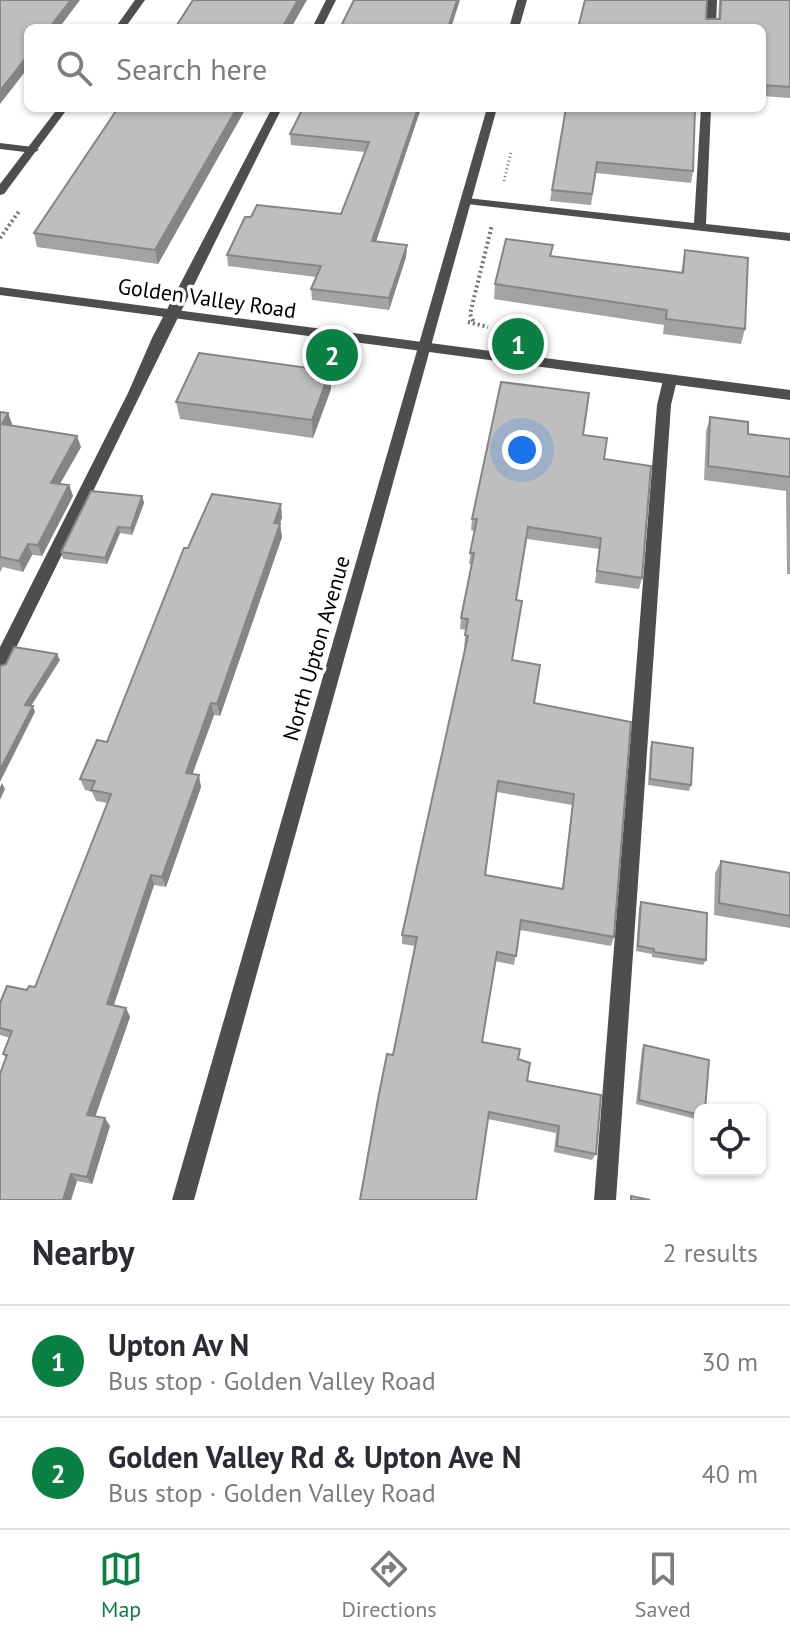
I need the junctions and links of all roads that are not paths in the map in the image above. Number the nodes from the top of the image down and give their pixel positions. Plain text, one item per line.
1 (140, 0) edge
2 (331, 0) edge
3 (522, 0) edge
4 (712, 0) edge
5 (123, 24) edge
6 (319, 24) edge
7 (515, 24) edge
8 (711, 24) edge
9 (60, 112) edge
10 (275, 112) edge
11 (491, 112) edge
12 (706, 112) edge
13 (0, 146) edge
14 (33, 150) junction
15 (0, 192) edge
16 (467, 201) junction
17 (700, 227) junction
18 (790, 237) edge
19 (0, 291) edge
20 (174, 314) junction
21 (426, 348) junction
22 (670, 380) junction
23 (790, 395) edge
24 (0, 664) edge
25 (183, 1200) edge
26 (605, 1200) edge

1 - 5 street
2 - 6 street
3 - 7 street
4 - 8 street
9 - 14 street
10 - 20 street
11 - 16 street, North Upton Avenue
12 - 17 street
13 - 14 street
14 - 15 street
16 - 17 street
16 - 21 street, North Upton Avenue
17 - 18 street
19 - 20 street, Golden Valley Road
20 - 21 street, Golden Valley Road
20 - 24 street
21 - 22 street, Golden Valley Road
21 - 25 street, North Upton Avenue
22 - 23 street, Golden Valley Road
22 - 26 street

